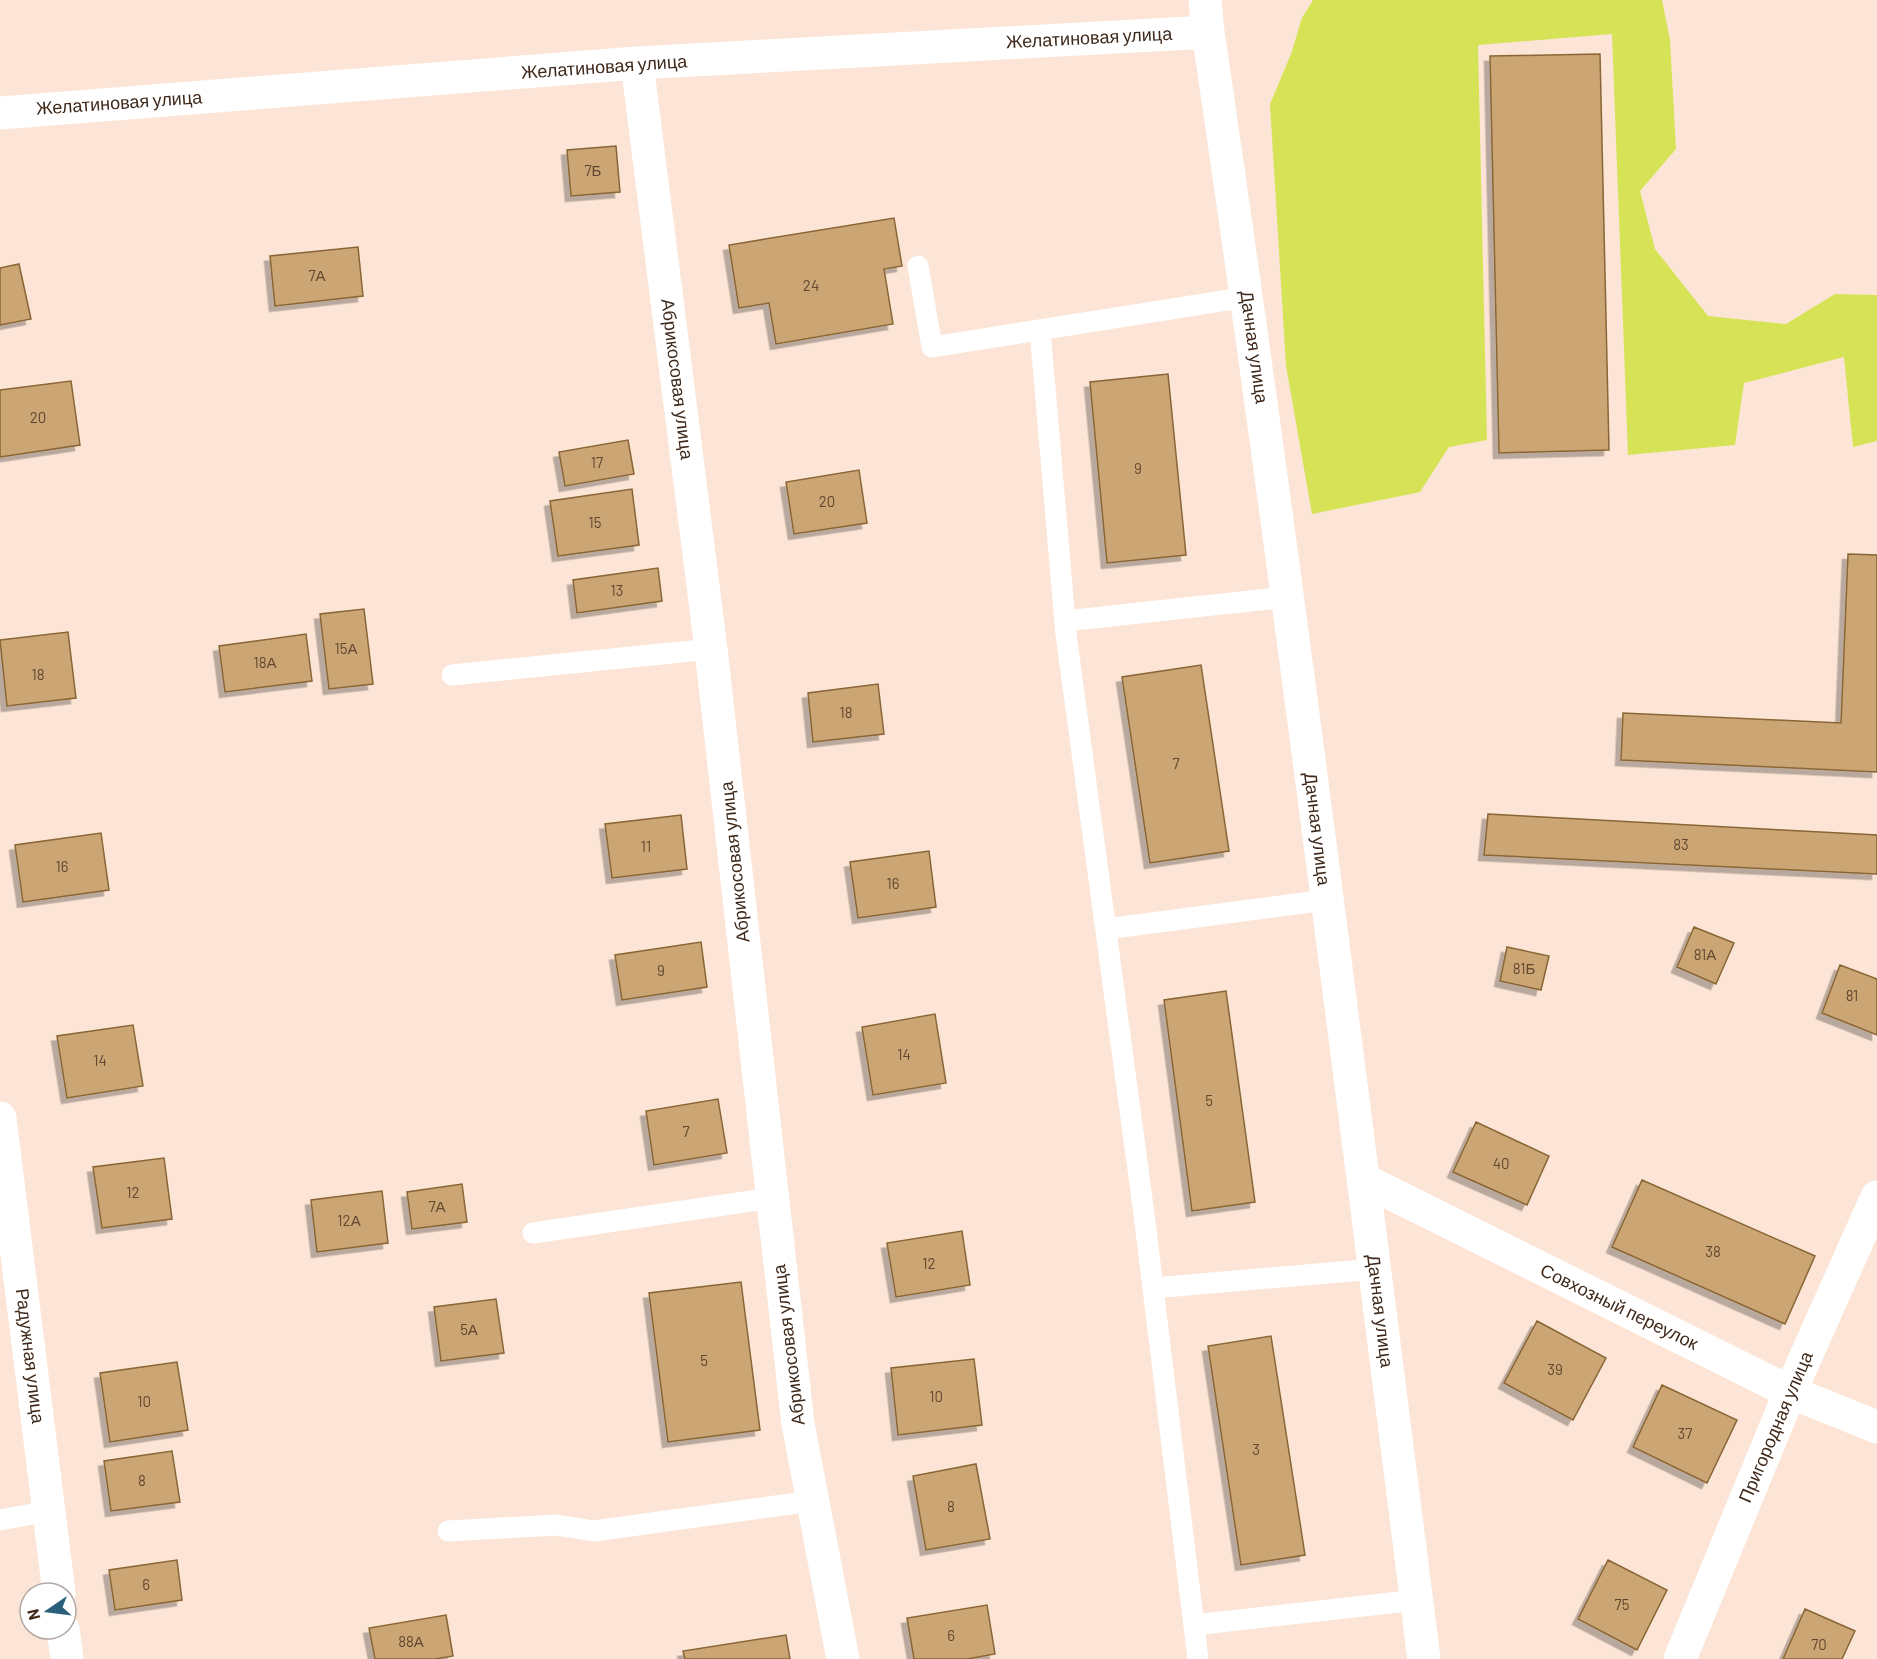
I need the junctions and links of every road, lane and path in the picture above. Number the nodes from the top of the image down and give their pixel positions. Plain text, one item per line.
1 (1206, 16) edge
2 (637, 63) junction
3 (0, 113) edge
4 (918, 266) dead end
5 (1247, 297) junction
6 (1040, 330) junction
7 (1287, 597) junction
8 (1065, 621) junction
9 (711, 649) junction
10 (452, 675) dead end
11 (1326, 900) junction
12 (1106, 929) junction
13 (0, 1119) edge
14 (1364, 1180) junction
15 (1877, 1197) edge
16 (772, 1198) junction
17 (533, 1233) dead end
18 (1375, 1269) junction
19 (1153, 1288) junction
20 (1790, 1392) junction
21 (1877, 1427) edge
22 (812, 1501) junction
23 (49, 1511) junction
24 (0, 1520) edge
25 (448, 1531) dead end
26 (57, 1581) edge
27 (1417, 1600) junction
28 (1194, 1625) junction
29 (65, 1641) edge
30 (67, 1659) edge
31 (843, 1659) edge
32 (1198, 1659) edge
33 (1424, 1659) edge
34 (1680, 1659) edge

1 - 2 street, Желатиновая улица
1 - 5 street, Дачная улица
2 - 3 street, Желатиновая улица
2 - 9 street, Абрикосовая улица
4 - 6 lane
5 - 6 lane
5 - 7 street, Дачная улица
6 - 8 lane
7 - 8 lane
7 - 11 street, Дачная улица
8 - 12 lane
9 - 10 lane
9 - 16 street, Абрикосовая улица
11 - 12 lane
11 - 14 street, Дачная улица
12 - 19 lane
13 - 23 street, Радужная улица
14 - 18 street, Дачная улица
14 - 20 street, Совхозный переулок
15 - 20 street, Пригородная улица
16 - 17 lane
16 - 22 street, Абрикосовая улица
18 - 19 lane
18 - 27 street, Дачная улица
19 - 28 lane
20 - 21 street, Совхозный переулок
20 - 34 street, Пригородная улица
22 - 25 lane
22 - 31 street, Абрикосовая улица
23 - 24 lane
23 - 26 street, Радужная улица
27 - 28 lane
27 - 33 street, Дачная улица
28 - 32 lane
29 - 30 street

